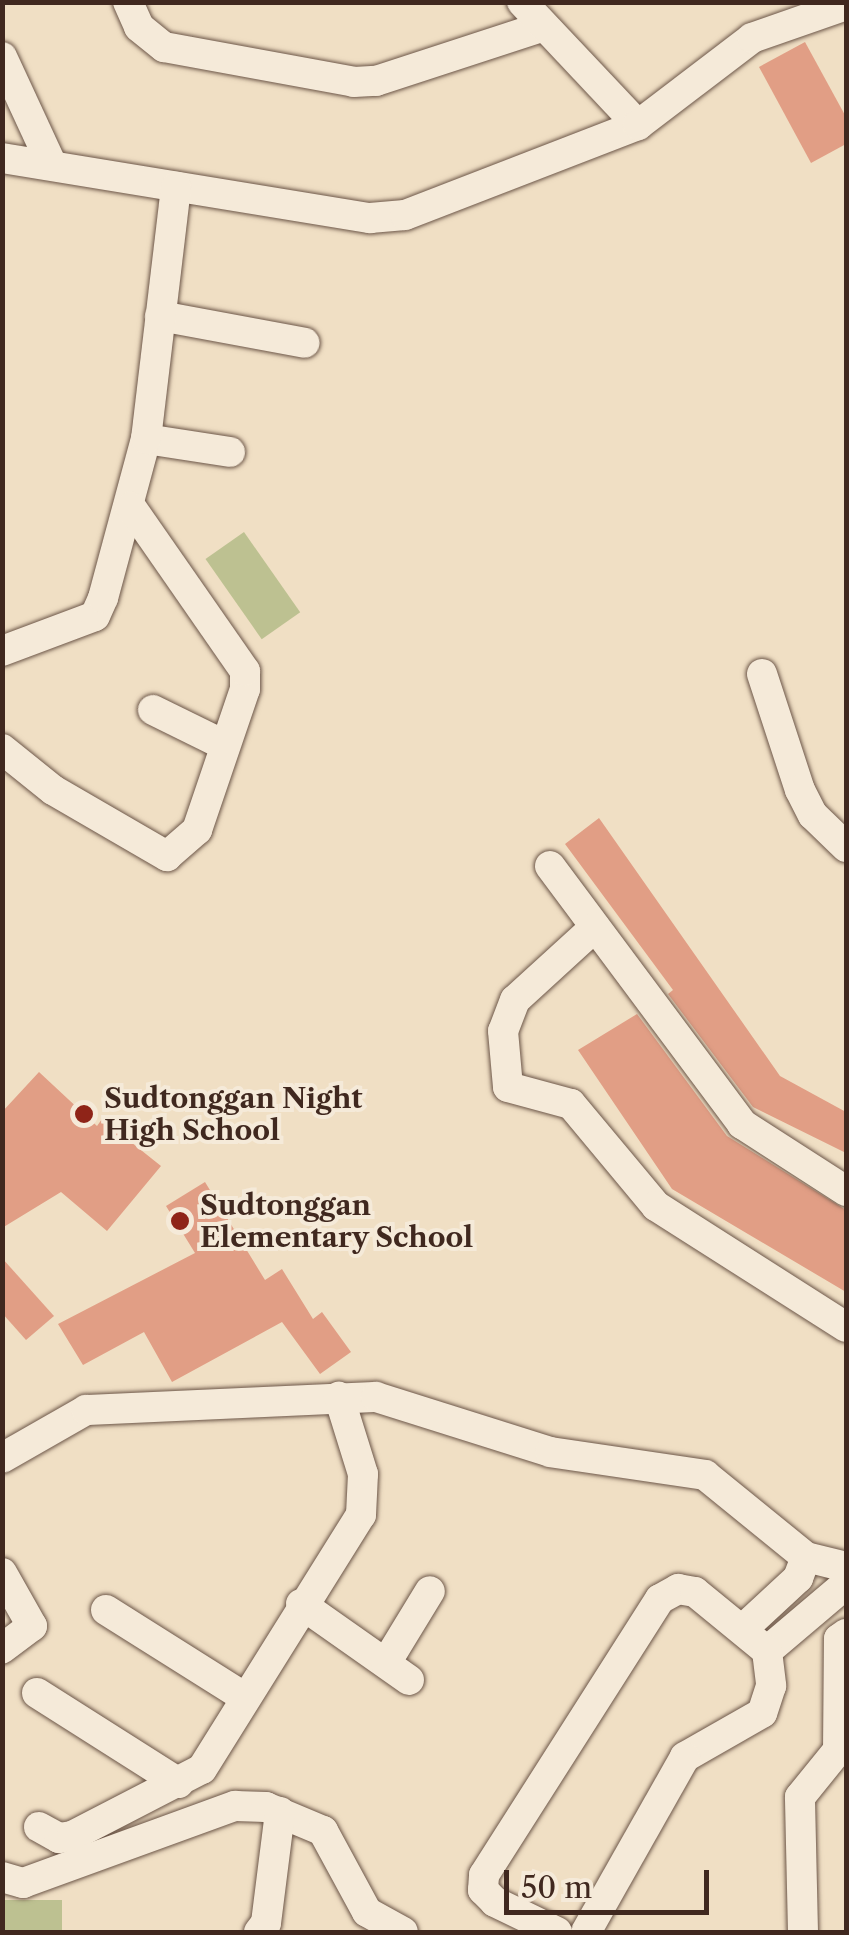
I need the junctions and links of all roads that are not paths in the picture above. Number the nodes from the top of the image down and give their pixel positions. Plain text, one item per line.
1 (128, 2) edge
2 (522, 2) edge
3 (846, 5) edge
4 (783, 12) edge
5 (542, 28) junction
6 (2, 57) edge
7 (638, 125) junction
8 (2, 158) edge
9 (52, 165) junction
10 (176, 187) junction
11 (160, 316) junction
12 (305, 343) dead end
13 (146, 439) junction
14 (230, 452) dead end
15 (131, 507) junction
16 (2, 651) edge
17 (762, 674) dead end
18 (153, 710) dead end
19 (224, 745) junction
20 (2, 749) edge
21 (846, 847) edge
22 (550, 866) dead end
23 (594, 926) junction
24 (846, 1190) edge
25 (846, 1327) edge
26 (339, 1398) junction
27 (2, 1458) edge
28 (806, 1557) junction
29 (846, 1566) edge
30 (2, 1573) edge
31 (846, 1584) edge
32 (430, 1591) dead end
33 (301, 1604) junction
34 (106, 1610) dead end
35 (744, 1628) junction
36 (846, 1634) edge
37 (2, 1649) edge
38 (769, 1658) junction
39 (37, 1693) dead end
40 (244, 1697) junction
41 (179, 1783) junction
42 (280, 1812) junction
43 (38, 1828) dead end
44 (2, 1877) edge
45 (361, 1922) edge
46 (259, 1932) edge
47 (403, 1932) edge
48 (557, 1932) edge
49 (586, 1932) edge
50 (803, 1932) edge

1 - 5 street
2 - 5 street
3 - 4 street
4 - 7 street
5 - 7 street
6 - 9 street
7 - 10 street
8 - 9 street
9 - 10 street
10 - 11 street
11 - 12 street
11 - 13 street
13 - 14 street
13 - 15 street
15 - 16 street
15 - 19 street
17 - 21 street
18 - 19 street
19 - 20 street
22 - 23 street
23 - 24 street
23 - 25 street
26 - 27 street
26 - 28 street
26 - 33 street
28 - 29 street
28 - 35 street
30 - 37 street
31 - 38 street
32 - 33 street
33 - 40 street
34 - 40 street
35 - 38 street
35 - 48 street
36 - 50 street
38 - 49 street
39 - 41 street
40 - 41 street
41 - 43 street
42 - 44 street
42 - 45 street
42 - 46 street
45 - 47 street

